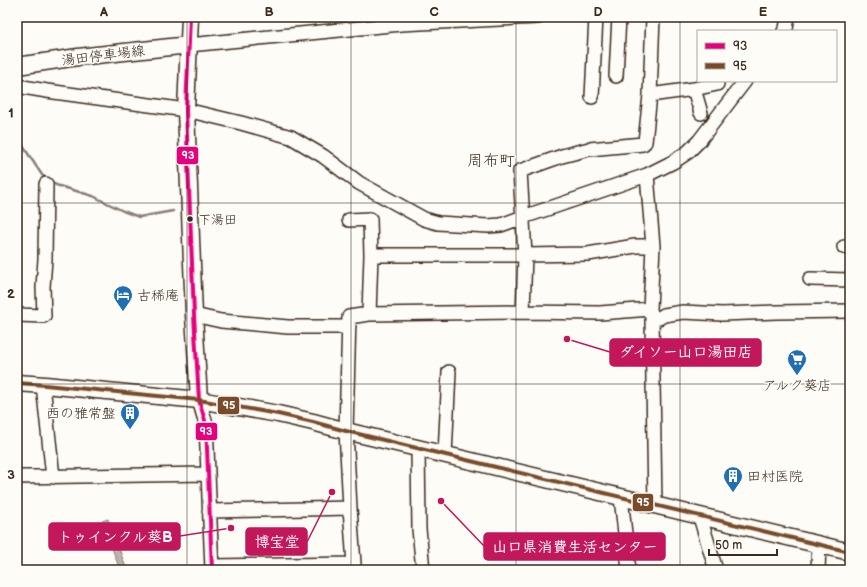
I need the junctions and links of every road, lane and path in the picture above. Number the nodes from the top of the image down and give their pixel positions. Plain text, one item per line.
1 (190, 17) edge
2 (520, 17) edge
3 (538, 17) edge
4 (596, 17) edge
5 (619, 17) edge
6 (652, 17) edge
7 (788, 17) edge
8 (401, 21) edge
9 (784, 30) edge
10 (189, 45) junction
11 (17, 66) edge
12 (616, 76) dead end
13 (744, 82) edge
14 (717, 84) dead end
15 (17, 86) edge
16 (694, 89) junction
17 (650, 95) junction
18 (592, 97) dead end
19 (186, 110) junction
20 (701, 113) dead end
21 (647, 175) junction
22 (46, 184) dead end
23 (523, 217) junction
24 (349, 220) dead end
25 (653, 246) junction
26 (371, 255) junction
27 (525, 255) junction
28 (810, 279) dead end
29 (850, 280) edge
30 (850, 311) edge
31 (523, 312) junction
32 (369, 314) junction
33 (651, 314) junction
34 (17, 315) edge
35 (194, 315) junction
36 (350, 327) junction
37 (449, 372) dead end
38 (17, 383) edge
39 (43, 385) junction
40 (199, 400) junction
41 (346, 431) junction
42 (418, 448) junction
43 (445, 455) junction
44 (208, 474) junction
45 (17, 477) edge
46 (53, 477) junction
47 (621, 497) junction
48 (655, 506) junction
49 (350, 508) junction
50 (209, 511) junction
51 (700, 516) junction
52 (819, 545) junction
53 (850, 552) edge
54 (354, 567) edge
55 (212, 568) edge
56 (423, 570) edge
57 (629, 570) edge
58 (716, 570) edge
59 (818, 570) edge

1 - 10 main road
2 - 3 street
2 - 8 street
4 - 18 street
5 - 12 street
6 - 17 street
7 - 9 street
8 - 10 street
10 - 11 main road, 湯田停車場線
10 - 19 main road
13 - 21 street
14 - 16 street
15 - 19 street
16 - 17 street
16 - 20 street
17 - 23 street
19 - 23 street
19 - 35 main road
21 - 23 street
21 - 25 street
22 - 34 street
23 - 27 street
24 - 26 street
25 - 27 street
25 - 33 street
26 - 27 street
26 - 32 street
27 - 31 street
28 - 29 street
30 - 33 street
31 - 32 street
31 - 33 street
32 - 36 street
33 - 48 street
35 - 36 street
35 - 40 main road
36 - 41 street
37 - 43 street
38 - 39 main road
39 - 40 main road
39 - 46 street
40 - 41 main road
40 - 44 street
41 - 42 main road
41 - 49 street
42 - 43 main road
42 - 56 street
43 - 47 main road
44 - 46 street
44 - 50 street
45 - 46 street
47 - 48 main road
47 - 57 street
48 - 51 main road
49 - 50 street
49 - 54 street
50 - 55 street
51 - 52 main road
51 - 58 street
52 - 53 main road
52 - 59 street
54 - 55 street

